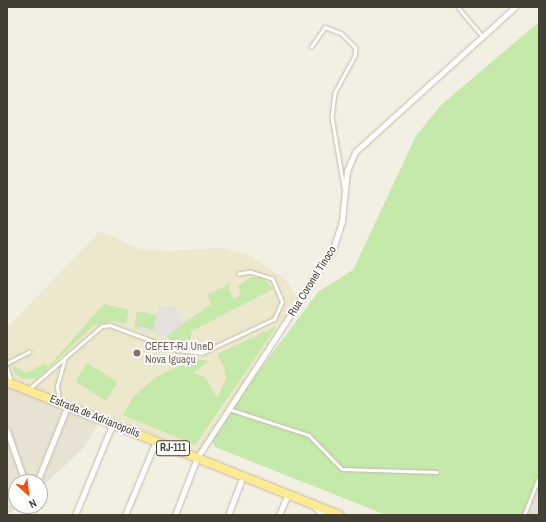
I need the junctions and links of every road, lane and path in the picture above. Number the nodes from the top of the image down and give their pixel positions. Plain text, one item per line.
1 (458, 7) edge
2 (515, 7) edge
3 (482, 36) junction
4 (311, 47) dead end
5 (344, 187) junction
6 (239, 274) dead end
7 (29, 352) dead end
8 (64, 361) junction
9 (7, 363) edge
10 (7, 368) edge
11 (9, 382) edge
12 (28, 389) junction
13 (60, 402) junction
14 (68, 405) junction
15 (229, 409) junction
16 (113, 423) junction
17 (7, 431) edge
18 (156, 440) junction
19 (197, 458) junction
20 (437, 472) dead end
21 (22, 474) edge
22 (40, 474) edge
23 (243, 476) junction
24 (539, 477) edge
25 (288, 494) junction
26 (312, 503) junction
27 (75, 515) edge
28 (125, 515) edge
29 (175, 515) edge
30 (228, 515) edge
31 (279, 515) edge
32 (322, 515) edge
33 (339, 515) edge
34 (524, 515) edge

1 - 3 lane
2 - 3 street, Rua Coronel Tinoco
3 - 5 street, Rua Coronel Tinoco
4 - 5 lane
5 - 15 street, Rua Coronel Tinoco
6 - 8 lane
7 - 9 lane
8 - 12 lane
8 - 13 lane
10 - 11 lane
11 - 12 main road, Estrada de Adrianópolis / RJ-111
12 - 13 main road, Estrada de Adrianópolis / RJ-111
13 - 14 main road, Estrada de Adrianópolis / RJ-111
14 - 16 main road, Estrada de Adrianópolis / RJ-111
14 - 22 street
15 - 19 street, Rua Coronel Tinoco
15 - 20 lane
16 - 18 main road, Estrada de Adrianópolis / RJ-111
16 - 27 street
17 - 21 street
18 - 19 main road, Estrada de Adrianópolis / RJ-111
18 - 28 street
19 - 23 main road, Estrada de Adrianópolis / RJ-111
19 - 29 street, Rua Coronel Tinoco
23 - 25 main road, Estrada de Adrianópolis / RJ-111
23 - 30 street
24 - 34 lane
25 - 26 main road, Estrada de Adrianópolis / RJ-111
25 - 31 street
26 - 32 street
26 - 33 main road, Estrada de Adrianópolis / RJ-111

